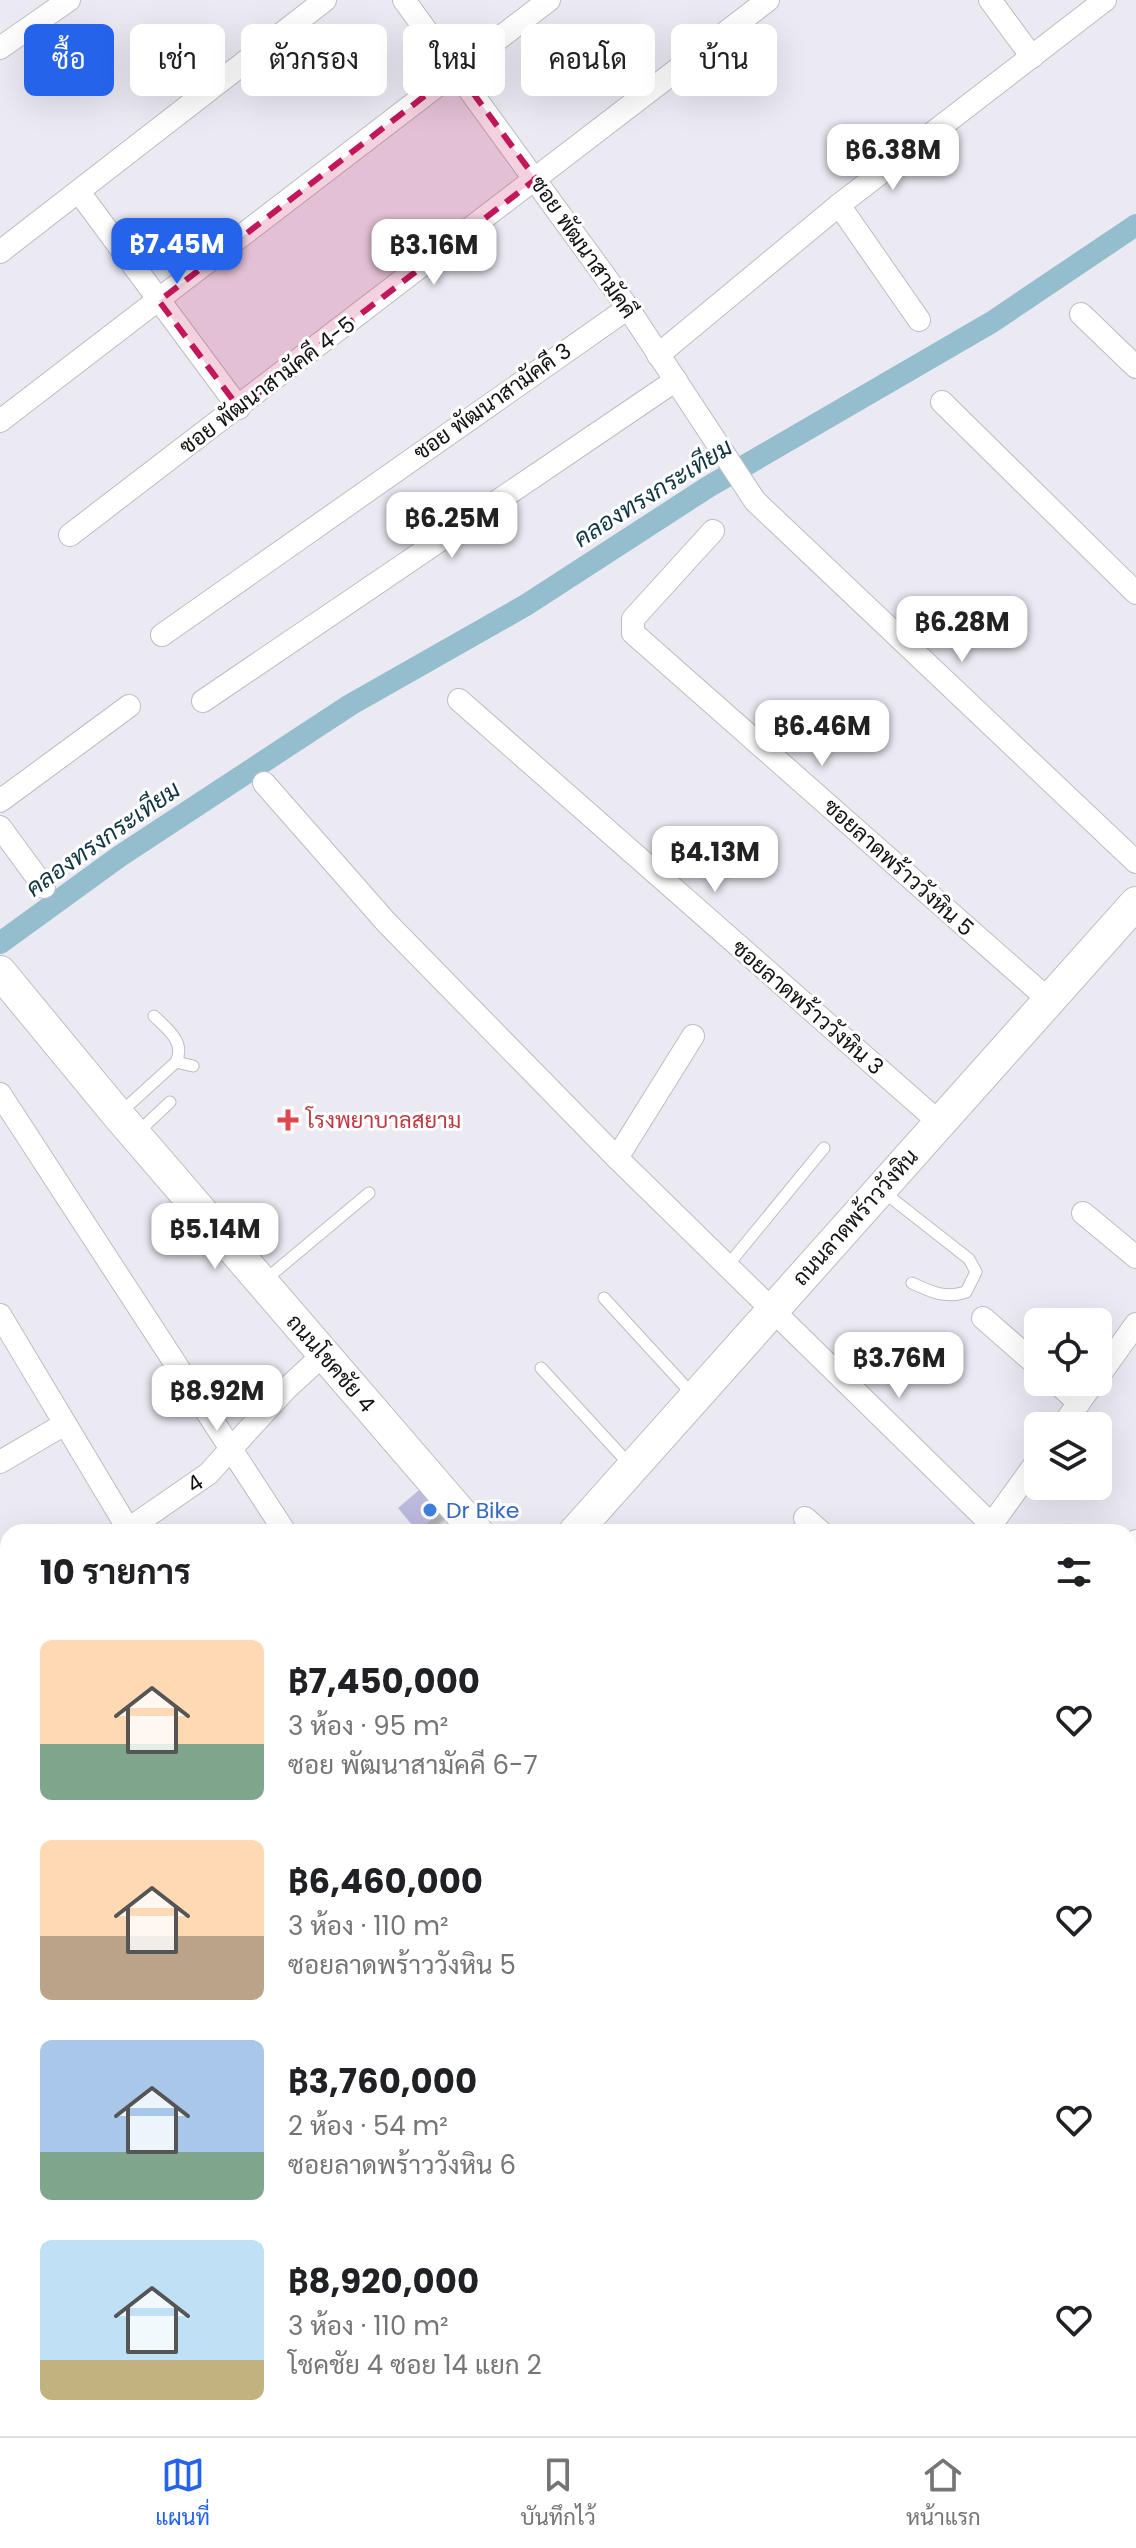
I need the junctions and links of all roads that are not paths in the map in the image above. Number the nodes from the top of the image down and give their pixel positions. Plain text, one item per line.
1 (69, 0) edge
2 (325, 0) edge
3 (404, 0) edge
4 (549, 0) edge
5 (768, 0) edge
6 (990, 0) edge
7 (1105, 0) edge
8 (422, 24) edge
9 (505, 34) edge
10 (0, 48) edge
11 (1032, 57) junction
12 (425, 96) edge
13 (475, 96) edge
14 (536, 179) junction
15 (79, 192) junction
16 (839, 205) junction
17 (0, 252) edge
18 (159, 301) junction
19 (628, 308) junction
20 (1081, 314) dead end
21 (919, 320) dead end
22 (658, 355) junction
23 (1136, 367) edge
24 (676, 380) junction
25 (942, 402) dead end
26 (239, 408) junction
27 (0, 421) edge
28 (713, 531) dead end
29 (70, 535) dead end
30 (1136, 593) edge
31 (162, 635) dead end
32 (459, 700) dead end
33 (203, 701) dead end
34 (129, 706) dead end
35 (264, 783) dead end
36 (0, 801) edge
37 (0, 827) edge
38 (1136, 862) edge
39 (44, 887) dead end
40 (1134, 909) edge
41 (0, 972) edge
42 (1049, 1000) junction
43 (154, 1016) dead end
44 (693, 1036) dead end
45 (176, 1062) junction
46 (193, 1066) dead end
47 (0, 1094) edge
48 (170, 1102) dead end
49 (940, 1123) junction
50 (126, 1125) junction
51 (824, 1148) dead end
52 (617, 1158) junction
53 (880, 1190) junction
54 (369, 1193) dead end
55 (1083, 1213) dead end
56 (1136, 1257) edge
57 (728, 1265) junction
58 (262, 1283) junction
59 (912, 1283) dead end
60 (604, 1298) dead end
61 (774, 1309) junction
62 (983, 1318) dead end
63 (2, 1323) edge
64 (1136, 1324) edge
65 (324, 1354) junction
66 (1024, 1354) edge
67 (1112, 1357) edge
68 (541, 1368) dead end
69 (1071, 1396) edge
70 (1084, 1396) edge
71 (695, 1397) junction
72 (1079, 1403) junction
73 (1072, 1412) edge
74 (63, 1425) junction
75 (230, 1453) junction
76 (0, 1462) edge
77 (632, 1468) junction
78 (1024, 1479) edge
79 (123, 1524) edge
80 (137, 1524) edge
81 (279, 1524) edge
82 (470, 1524) edge
83 (583, 1524) edge
84 (985, 1524) edge
85 (992, 1524) edge

1 - 10 street
2 - 15 street
3 - 8 street, ซอย พัฒนาสามัคคี
4 - 9 street
5 - 14 street, ซอย พัฒนาสามัคคี 4-5
6 - 11 street
7 - 11 street
11 - 16 street
12 - 18 street
13 - 14 street, ซอย พัฒนาสามัคคี
14 - 19 street, ซอย พัฒนาสามัคคี
14 - 26 street, ซอย พัฒนาสามัคคี 4-5
15 - 17 street
15 - 18 street
16 - 21 street
16 - 22 street
18 - 26 street
18 - 27 street
19 - 22 street, ซอย พัฒนาสามัคคี
19 - 31 street, ซอย พัฒนาสามัคคี 3
20 - 23 street
22 - 24 street, ซอย พัฒนาสามัคคี
24 - 33 street
24 - 38 street, ซอย พัฒนาสามัคคี
25 - 30 street
26 - 29 street, ซอย พัฒนาสามัคคี 4-5
28 - 42 street, ซอยลาดพร้าววังหิน 5
32 - 49 street, ซอยลาดพร้าววังหิน 3
34 - 36 street
35 - 52 street
37 - 39 street
40 - 42 main road, ถนนลาดพร้าววังหิน
41 - 50 main road, ถนนโชคชัย 4
42 - 49 main road, ถนนลาดพร้าววังหิน
43 - 45 lane
44 - 52 street
45 - 46 lane
45 - 50 lane
47 - 75 street
48 - 50 lane
49 - 53 main road, ถนนลาดพร้าววังหิน
50 - 58 main road, ถนนโชคชัย 4
51 - 57 lane
52 - 57 street
53 - 59 lane
53 - 61 main road, ถนนลาดพร้าววังหิน
54 - 58 lane
55 - 56 street
57 - 61 street
58 - 65 main road, ถนนโชคชัย 4
60 - 71 lane
61 - 71 main road, ถนนลาดพร้าววังหิน
61 - 84 street
62 - 66 street
63 - 74 street
64 - 67 street
65 - 75 street, 4
65 - 82 main road, ถนนโชคชัย 4
68 - 77 lane
69 - 72 street
70 - 72 street
71 - 77 main road, ถนนลาดพร้าววังหิน
72 - 73 street
74 - 76 street
74 - 79 street
75 - 80 street, 4
75 - 81 street
77 - 83 main road, ถนนลาดพร้าววังหิน
78 - 85 street

